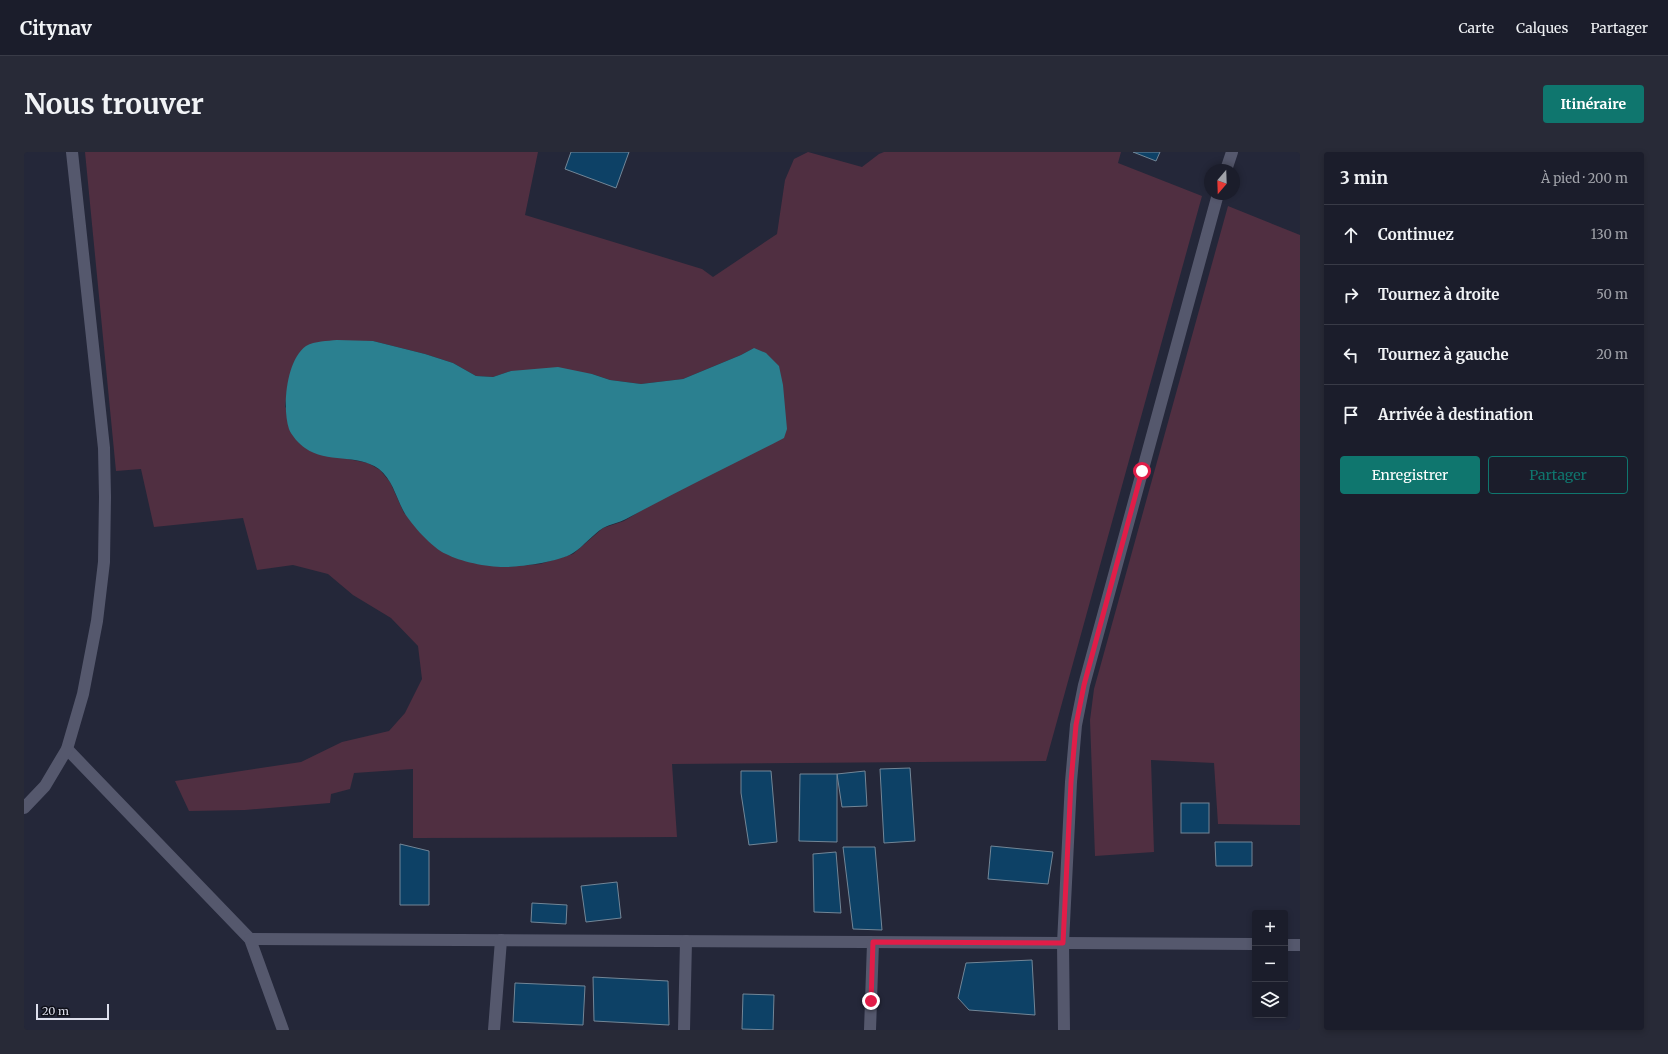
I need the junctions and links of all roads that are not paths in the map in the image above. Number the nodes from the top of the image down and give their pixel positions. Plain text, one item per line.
1 (72, 152) edge
2 (1232, 152) edge
3 (1228, 164) edge
4 (1216, 200) edge
5 (67, 748) junction
6 (24, 808) edge
7 (250, 939) junction
8 (501, 940) junction
9 (686, 941) junction
10 (873, 942) junction
11 (1063, 943) junction
12 (1252, 944) edge
13 (1288, 945) edge
14 (1300, 945) edge
15 (283, 1030) edge
16 (494, 1030) edge
17 (684, 1030) edge
18 (870, 1030) edge
19 (1064, 1030) edge

1 - 5 street
2 - 3 street
4 - 11 street
5 - 6 street
5 - 7 street
7 - 8 street
7 - 15 street
8 - 9 street
8 - 16 street
9 - 10 street
9 - 17 street
10 - 11 street
10 - 18 street
11 - 12 street
11 - 19 street
13 - 14 street

